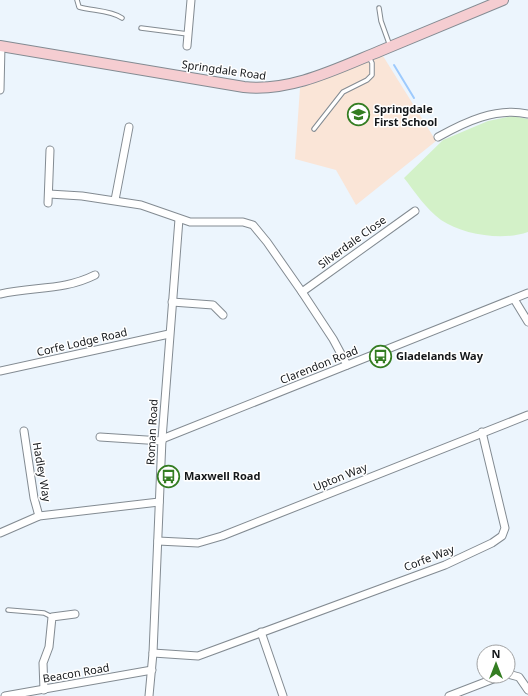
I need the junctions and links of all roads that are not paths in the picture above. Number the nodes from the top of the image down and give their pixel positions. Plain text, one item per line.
1 (77, 0) edge
2 (191, 0) edge
3 (503, 0) edge
4 (379, 8) dead end
5 (122, 18) dead end
6 (141, 28) dead end
7 (188, 34) junction
8 (1, 46) edge
9 (187, 46) dead end
10 (390, 47) junction
11 (369, 56) junction
12 (0, 90) edge
13 (528, 114) edge
14 (129, 127) dead end
15 (314, 129) dead end
16 (438, 137) dead end
17 (50, 150) dead end
18 (49, 194) junction
19 (115, 200) junction
20 (48, 203) dead end
21 (415, 211) dead end
22 (179, 219) junction
23 (96, 276) dead end
24 (302, 292) junction
25 (528, 293) edge
26 (0, 294) edge
27 (514, 299) junction
28 (172, 302) junction
29 (223, 314) dead end
30 (528, 322) edge
31 (169, 334) junction
32 (347, 365) junction
33 (0, 371) edge
34 (528, 415) edge
35 (24, 431) dead end
36 (482, 432) junction
37 (100, 437) dead end
38 (162, 440) junction
39 (159, 502) junction
40 (39, 516) junction
41 (0, 533) edge
42 (158, 541) junction
43 (8, 610) dead end
44 (75, 614) dead end
45 (52, 617) junction
46 (260, 632) junction
47 (153, 654) junction
48 (152, 670) junction
49 (516, 676) edge
50 (480, 684) edge
51 (44, 690) junction
52 (528, 690) edge
53 (5, 696) edge
54 (149, 696) edge
55 (283, 696) edge
56 (449, 696) edge

1 - 5 lane
2 - 7 street
3 - 10 street, Springdale Road
4 - 10 lane
6 - 7 lane
7 - 9 street
8 - 11 street, Springdale Road
8 - 12 street
10 - 11 street, Springdale Road
11 - 15 lane
13 - 16 street
14 - 19 street
17 - 18 street
18 - 19 street
18 - 20 street
19 - 22 street
21 - 24 street, Silverdale Close
22 - 24 street
22 - 28 street, Roman Road
23 - 26 street
24 - 32 street
25 - 27 street, Clarendon Road
27 - 30 street
27 - 32 street, Clarendon Road
28 - 29 street
28 - 31 street, Roman Road
31 - 33 street, Corfe Lodge Road
31 - 38 street, Roman Road
32 - 38 street, Clarendon Road
34 - 36 street, Upton Way
35 - 40 street, Hadley Way
36 - 42 street, Upton Way
36 - 46 street, Corfe Way
37 - 38 street
38 - 39 street, Roman Road
39 - 40 street
39 - 42 street, Roman Road
40 - 41 street
42 - 47 street, Roman Road
43 - 45 lane
44 - 45 street
45 - 51 street
46 - 47 street, Corfe Way
46 - 55 street
47 - 48 street, Roman Road
48 - 51 street, Beacon Road
48 - 54 street, Roman Road
49 - 52 street
50 - 56 street
51 - 53 street, Beacon Road

